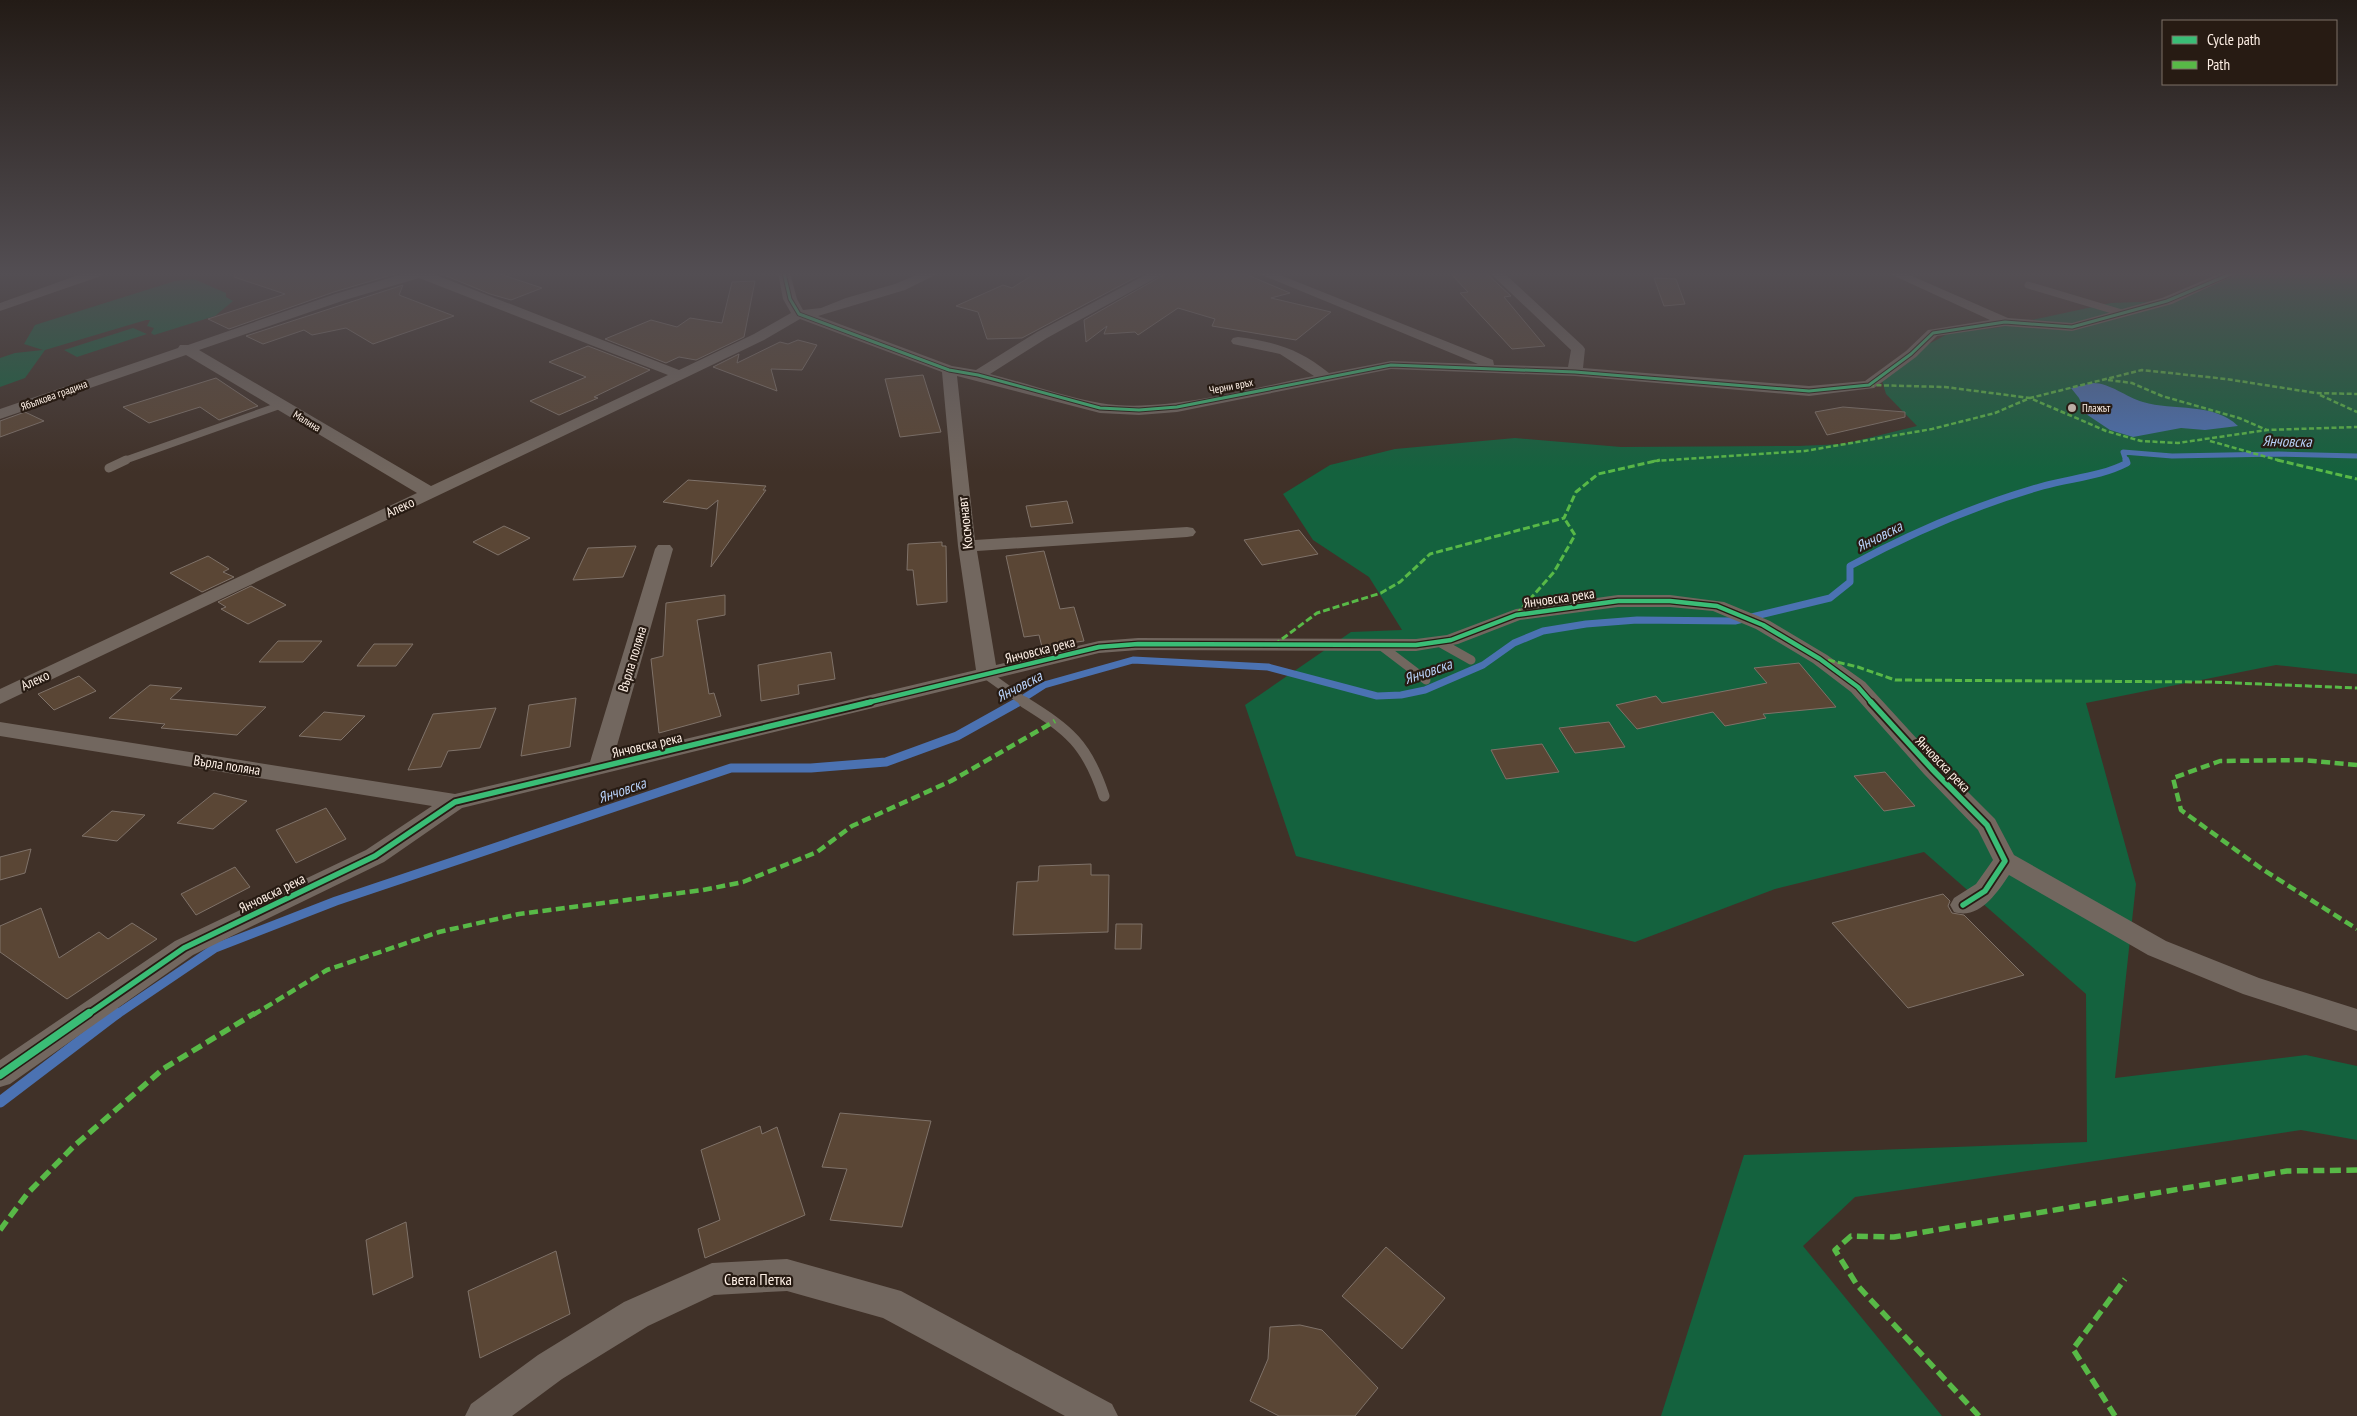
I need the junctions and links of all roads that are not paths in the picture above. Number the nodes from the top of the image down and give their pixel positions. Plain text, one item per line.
1 (212, 339) edge
2 (589, 339) edge
3 (755, 339) edge
4 (866, 339) edge
5 (1034, 339) edge
6 (1429, 339) edge
7 (1567, 339) edge
8 (1926, 339) edge
9 (1238, 341) dead end
10 (185, 348) junction
11 (1501, 368) junction
12 (949, 370) junction
13 (1575, 372) junction
14 (680, 375) junction
15 (978, 375) junction
16 (1325, 377) junction
17 (281, 405) junction
18 (0, 414) edge
19 (109, 468) dead end
20 (430, 493) junction
21 (1187, 532) dead end
22 (967, 546) junction
23 (664, 549) dead end
24 (1439, 642) junction
25 (1380, 645) junction
26 (1471, 660) dead end
27 (987, 675) junction
28 (1426, 680) dead end
29 (0, 697) edge
30 (0, 729) edge
31 (599, 768) junction
32 (1104, 796) dead end
33 (455, 802) junction
34 (2005, 861) junction
35 (1963, 905) dead end
36 (2357, 1020) edge
37 (0, 1075) edge
38 (483, 1416) edge
39 (1100, 1416) edge

1 - 10 street, Ябълкова градина
2 - 14 street
3 - 14 street, Алеко
4 - 12 street, Черни връх
5 - 15 street
6 - 11 street
7 - 13 street
8 - 13 street, Черни връх
9 - 16 street
10 - 17 street, Малина
10 - 18 street, Ябълкова градина
11 - 13 street, Черни връх
11 - 16 street, Черни връх
12 - 15 street, Черни връх
12 - 22 street, Космонавт
14 - 20 street, Алеко
15 - 16 street, Черни връх
17 - 19 lane
17 - 20 street, Малина
20 - 29 street, Алеко
21 - 22 street
22 - 27 street, Космонавт
23 - 31 street, Върла поляна
24 - 25 street, Янчовска река
24 - 26 lane
24 - 34 street, Янчовска река
25 - 27 street, Янчовска река
25 - 28 lane
27 - 31 street, Янчовска река
27 - 32 lane
30 - 33 street, Върла поляна
31 - 33 street, Янчовска река
33 - 37 street, Янчовска река
34 - 35 street
34 - 36 street
38 - 39 street, Света Петка

